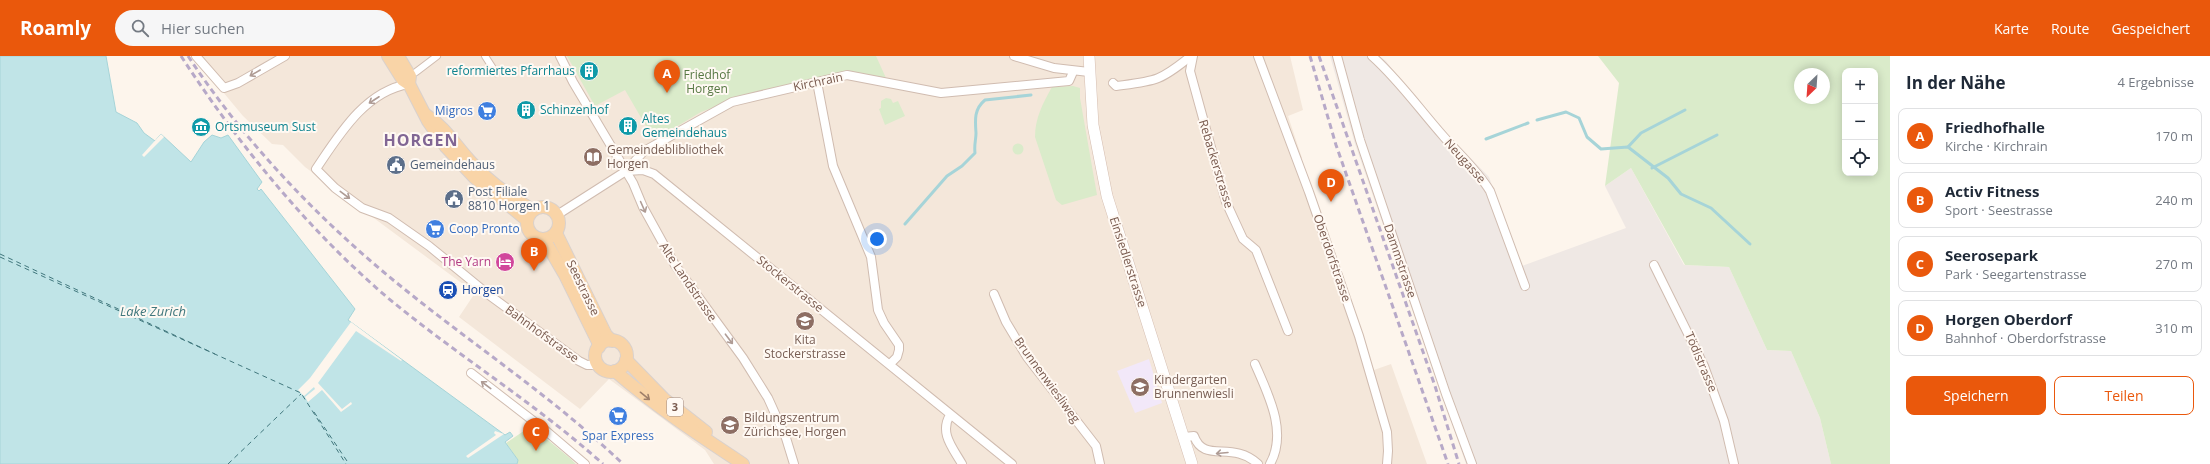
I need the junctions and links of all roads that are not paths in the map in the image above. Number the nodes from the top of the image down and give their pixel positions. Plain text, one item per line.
1 (196, 56) edge
2 (285, 56) edge
3 (388, 56) edge
4 (398, 56) edge
5 (437, 56) edge
6 (485, 56) edge
7 (560, 56) edge
8 (1014, 56) edge
9 (1089, 56) edge
10 (1192, 56) edge
11 (1258, 56) edge
12 (1337, 56) edge
13 (1372, 56) edge
14 (416, 72) dead end
15 (1073, 72) junction
16 (1089, 72) junction
17 (496, 73) dead end
18 (817, 82) junction
19 (1113, 83) dead end
20 (409, 84) junction
21 (626, 172) junction
22 (530, 215) junction
23 (558, 215) junction
24 (556, 233) junction
25 (544, 239) junction
26 (1654, 265) dead end
27 (1525, 286) dead end
28 (994, 294) dead end
29 (1288, 331) dead end
30 (612, 340) junction
31 (599, 347) junction
32 (626, 360) junction
33 (890, 364) junction
34 (1255, 364) dead end
35 (598, 365) junction
36 (615, 371) junction
37 (471, 373) dead end
38 (950, 415) junction
39 (1184, 437) junction
40 (726, 453) junction
41 (793, 462) edge
42 (585, 464) edge
43 (743, 464) edge
44 (962, 464) edge
45 (1012, 464) edge
46 (1100, 464) edge
47 (1192, 464) edge
48 (1258, 464) edge
49 (1270, 464) edge
50 (1387, 464) edge
51 (1472, 464) edge
52 (1734, 464) edge

2 -> 1 street
3 - 20 main road
4 - 20 main road
5 - 14 street
6 - 17 street
7 - 21 street, Alte Landstrasse
8 - 15 street
9 - 16 main road, Einsiedlerstrasse
10 - 19 street
10 - 29 street, Rebackerstrasse
11 - 50 street, Oberdorfstrasse
12 - 51 street, Dammstrasse
13 - 27 street, Neugasse
15 - 16 street
15 - 18 street, Kirchrain
16 - 39 main road, Einsiedlerstrasse
18 - 21 street, Kirchrain
18 - 33 street
20 - 22 main road
20 -> 35 street, Bahnhofstrasse
21 - 23 street, Stockerstrasse
21 - 33 street, Stockerstrasse
21 -> 41 street, Alte Landstrasse
22 - 23 main road
22 - 25 main road
23 - 24 main road
24 - 25 main road
24 - 30 main road, Seestrasse
25 - 31 main road, Seestrasse
26 - 52 street, Tödistrasse
28 - 46 street, Brunnenwiesliweg
30 - 31 main road
30 - 32 main road
31 - 35 main road
32 - 36 main road
32 - 40 main road, 3
33 - 38 street, Stockerstrasse
34 - 49 street
35 - 36 main road
36 -> 40 main road
42 -> 37 street
38 - 44 street
38 - 45 street, Stockerstrasse
39 - 47 main road, Einsiedlerstrasse
48 -> 39 street
40 - 43 main road, 3

